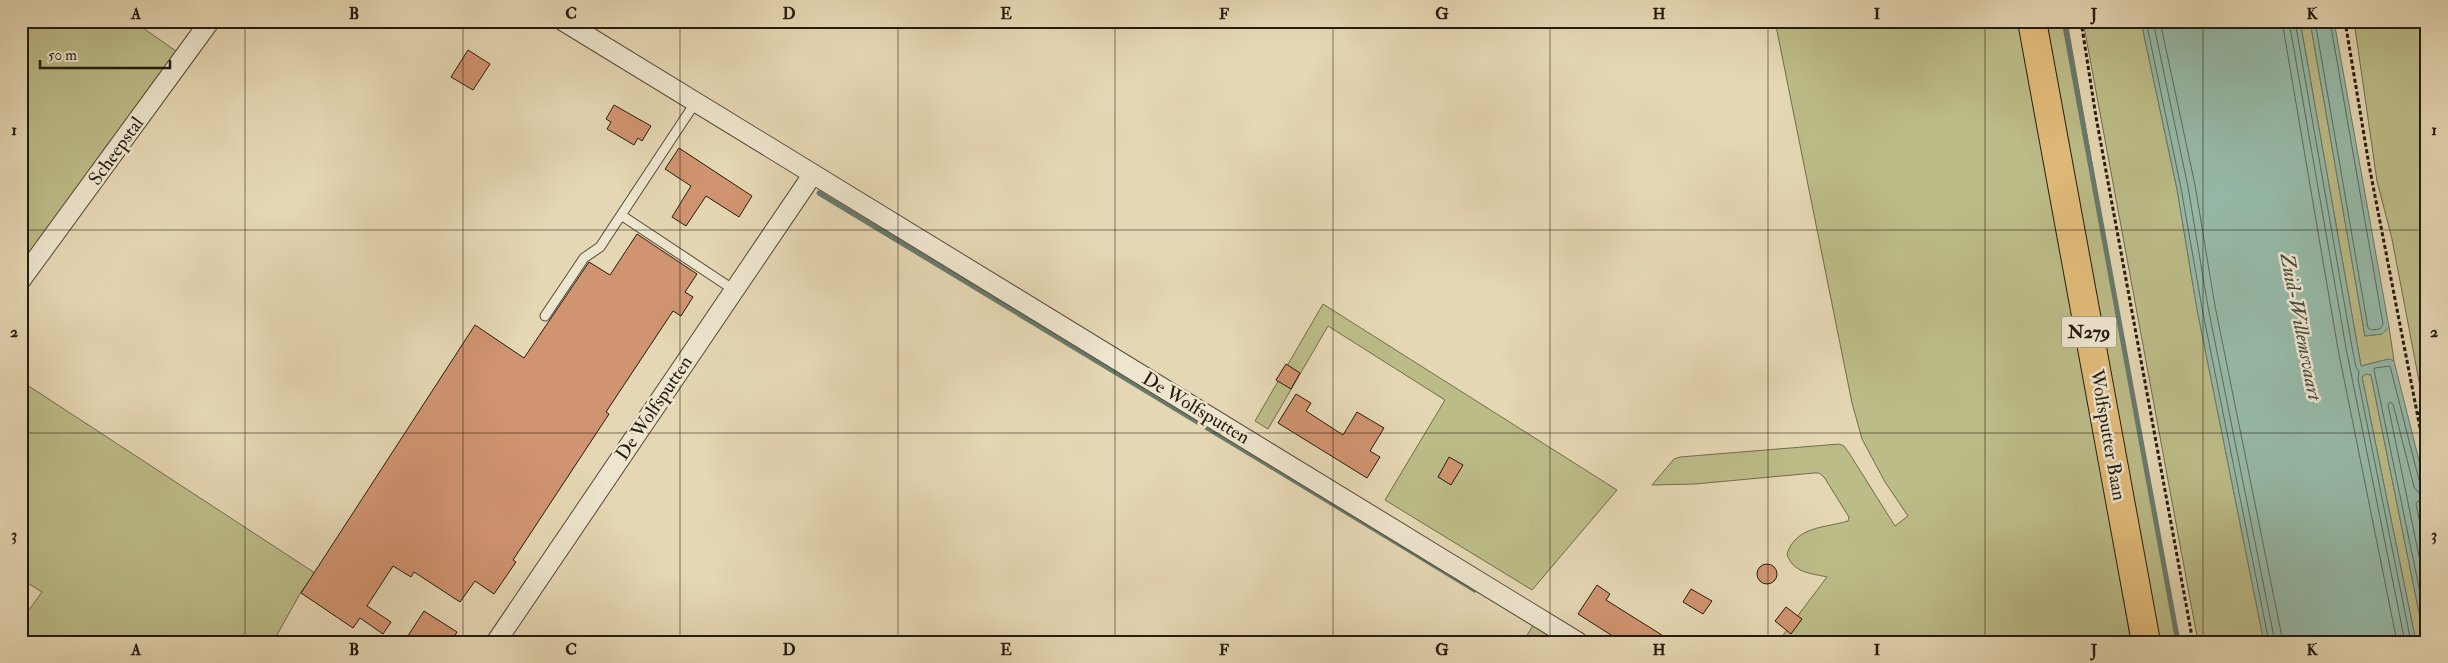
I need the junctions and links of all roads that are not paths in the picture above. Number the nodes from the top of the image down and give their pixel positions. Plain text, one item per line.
1 (210, 21) edge
2 (563, 21) edge
3 (2032, 21) edge
4 (695, 103) junction
5 (813, 174) junction
6 (621, 215) junction
7 (21, 280) edge
8 (734, 290) junction
9 (545, 316) dead end
10 (496, 642) edge
11 (1578, 642) edge
12 (2146, 642) edge

1 - 7 street, Scheepstal
2 - 4 street, De Wolfsputten
3 - 12 main road, Wolfsputter Baan / N279
4 - 5 street, De Wolfsputten
4 - 6 lane
5 - 8 street, De Wolfsputten
5 - 11 street, De Wolfsputten
6 - 8 lane
6 - 9 lane
8 - 10 street, De Wolfsputten

